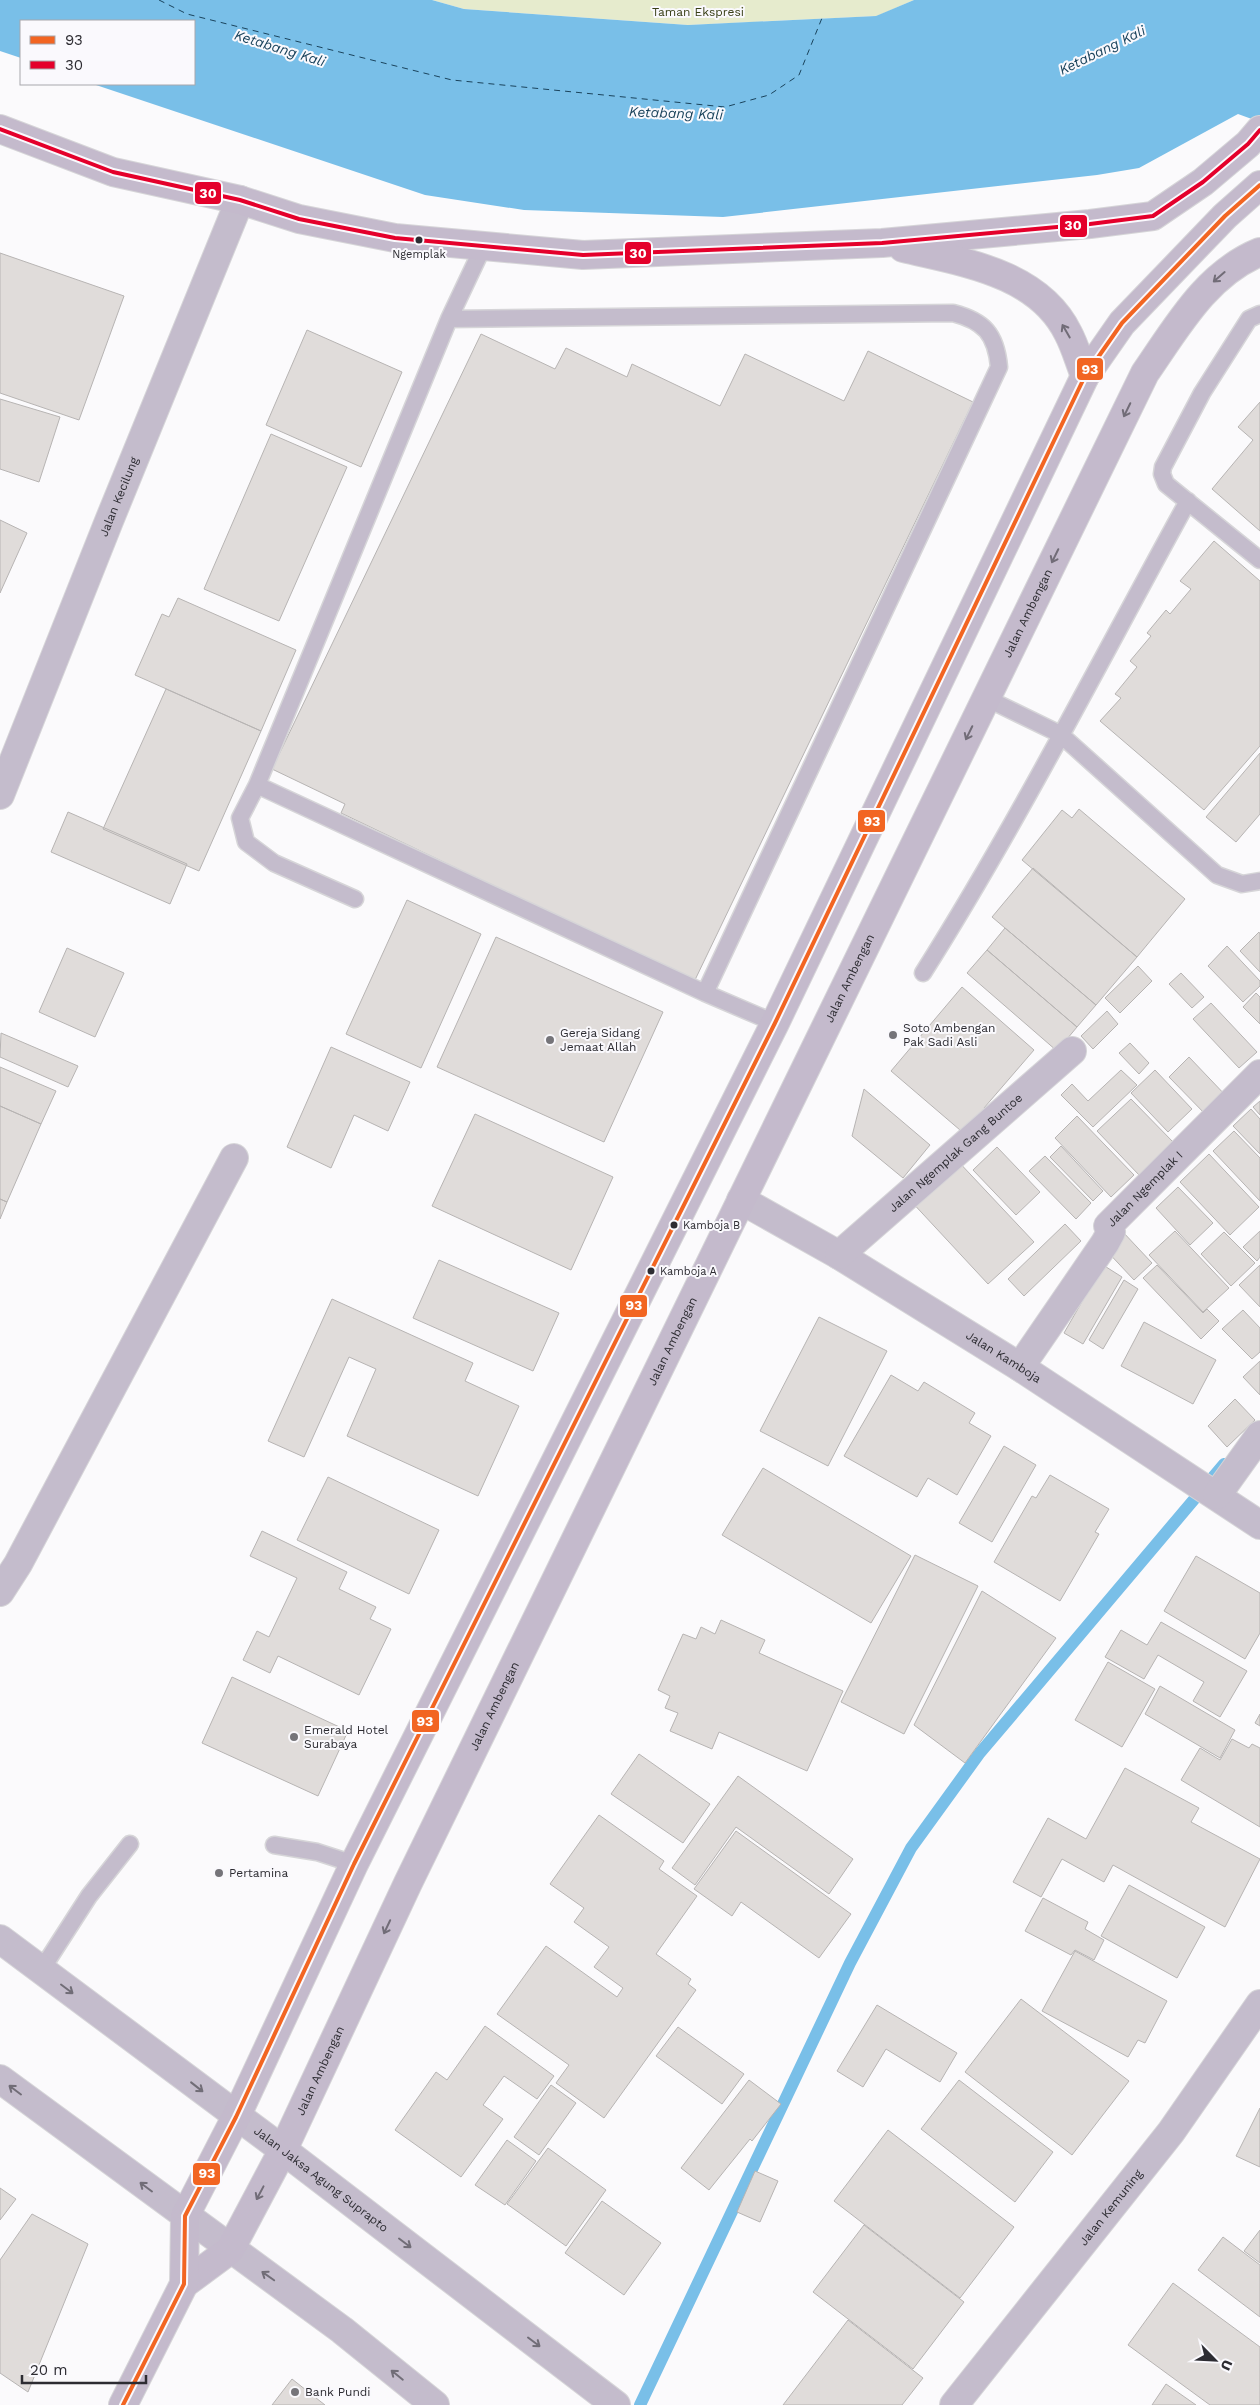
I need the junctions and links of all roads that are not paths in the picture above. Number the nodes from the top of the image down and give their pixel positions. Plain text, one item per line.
1 (0, 129) edge
2 (1254, 137) edge
3 (1260, 186) edge
4 (240, 200) junction
5 (882, 243) junction
6 (483, 247) junction
7 (1260, 252) edge
8 (1260, 314) edge
9 (449, 319) junction
10 (1085, 376) junction
11 (1188, 501) junction
12 (1260, 560) edge
13 (986, 698) junction
14 (1060, 734) junction
15 (257, 785) junction
16 (0, 795) edge
17 (1260, 881) edge
18 (355, 899) dead end
19 (923, 973) dead end
20 (705, 993) junction
21 (775, 1023) junction
22 (1072, 1051) dead end
23 (1260, 1074) edge
24 (234, 1158) dead end
25 (741, 1200) junction
26 (839, 1255) junction
27 (1020, 1367) junction
28 (1260, 1436) edge
29 (1208, 1489) junction
30 (1260, 1525) edge
31 (0, 1592) edge
32 (130, 1844) dead end
33 (274, 1845) dead end
34 (354, 1864) junction
35 (0, 1939) edge
36 (42, 1969) junction
37 (1260, 2004) edge
38 (0, 2079) edge
39 (236, 2117) junction
40 (283, 2150) junction
41 (185, 2216) junction
42 (230, 2250) junction
43 (184, 2284) junction
44 (123, 2405) edge
45 (435, 2405) edge
46 (616, 2405) edge
47 (954, 2405) edge

1 - 4 main road
2 - 5 main road
3 - 10 main road, Jalan Ambengan
4 - 6 main road
4 - 16 street, Jalan Kecilung
5 - 6 main road
10 -> 5 main road
6 - 9 lane
7 -> 13 main road, Jalan Ambengan
8 - 11 lane
9 - 15 lane
9 - 20 lane
10 - 21 main road, Jalan Ambengan
11 - 12 lane
11 - 14 lane
13 - 14 lane
13 -> 25 main road, Jalan Ambengan
14 - 17 lane
14 - 19 lane
15 - 18 lane
15 - 20 lane
20 - 21 lane
21 - 34 main road, Jalan Ambengan
22 - 26 street, Jalan Ngemplak Gang Buntoe
23 - 27 street, Jalan Ngemplak I
24 - 31 street
25 - 26 street, Jalan Kamboja
25 -> 40 main road, Jalan Ambengan
26 - 27 street, Jalan Kamboja
27 - 29 street, Jalan Kamboja
28 - 29 street
29 - 30 street, Jalan Kamboja
32 - 36 lane
33 - 34 lane
34 - 39 main road, Jalan Ambengan
35 - 36 street, Jalan Jaksa Agung Suprapto
36 -> 39 street, Jalan Jaksa Agung Suprapto
37 - 47 street, Jalan Kemuning
41 -> 38 street
39 - 40 street, Jalan Jaksa Agung Suprapto
39 - 41 main road, Jalan Ambengan
40 -> 42 main road, Jalan Ambengan
40 -> 46 street, Jalan Jaksa Agung Suprapto
41 - 42 street
41 - 43 main road, Jalan Ambengan
42 - 43 main road, Jalan Ambengan
45 -> 42 street
43 - 44 main road, Jalan Ambengan

